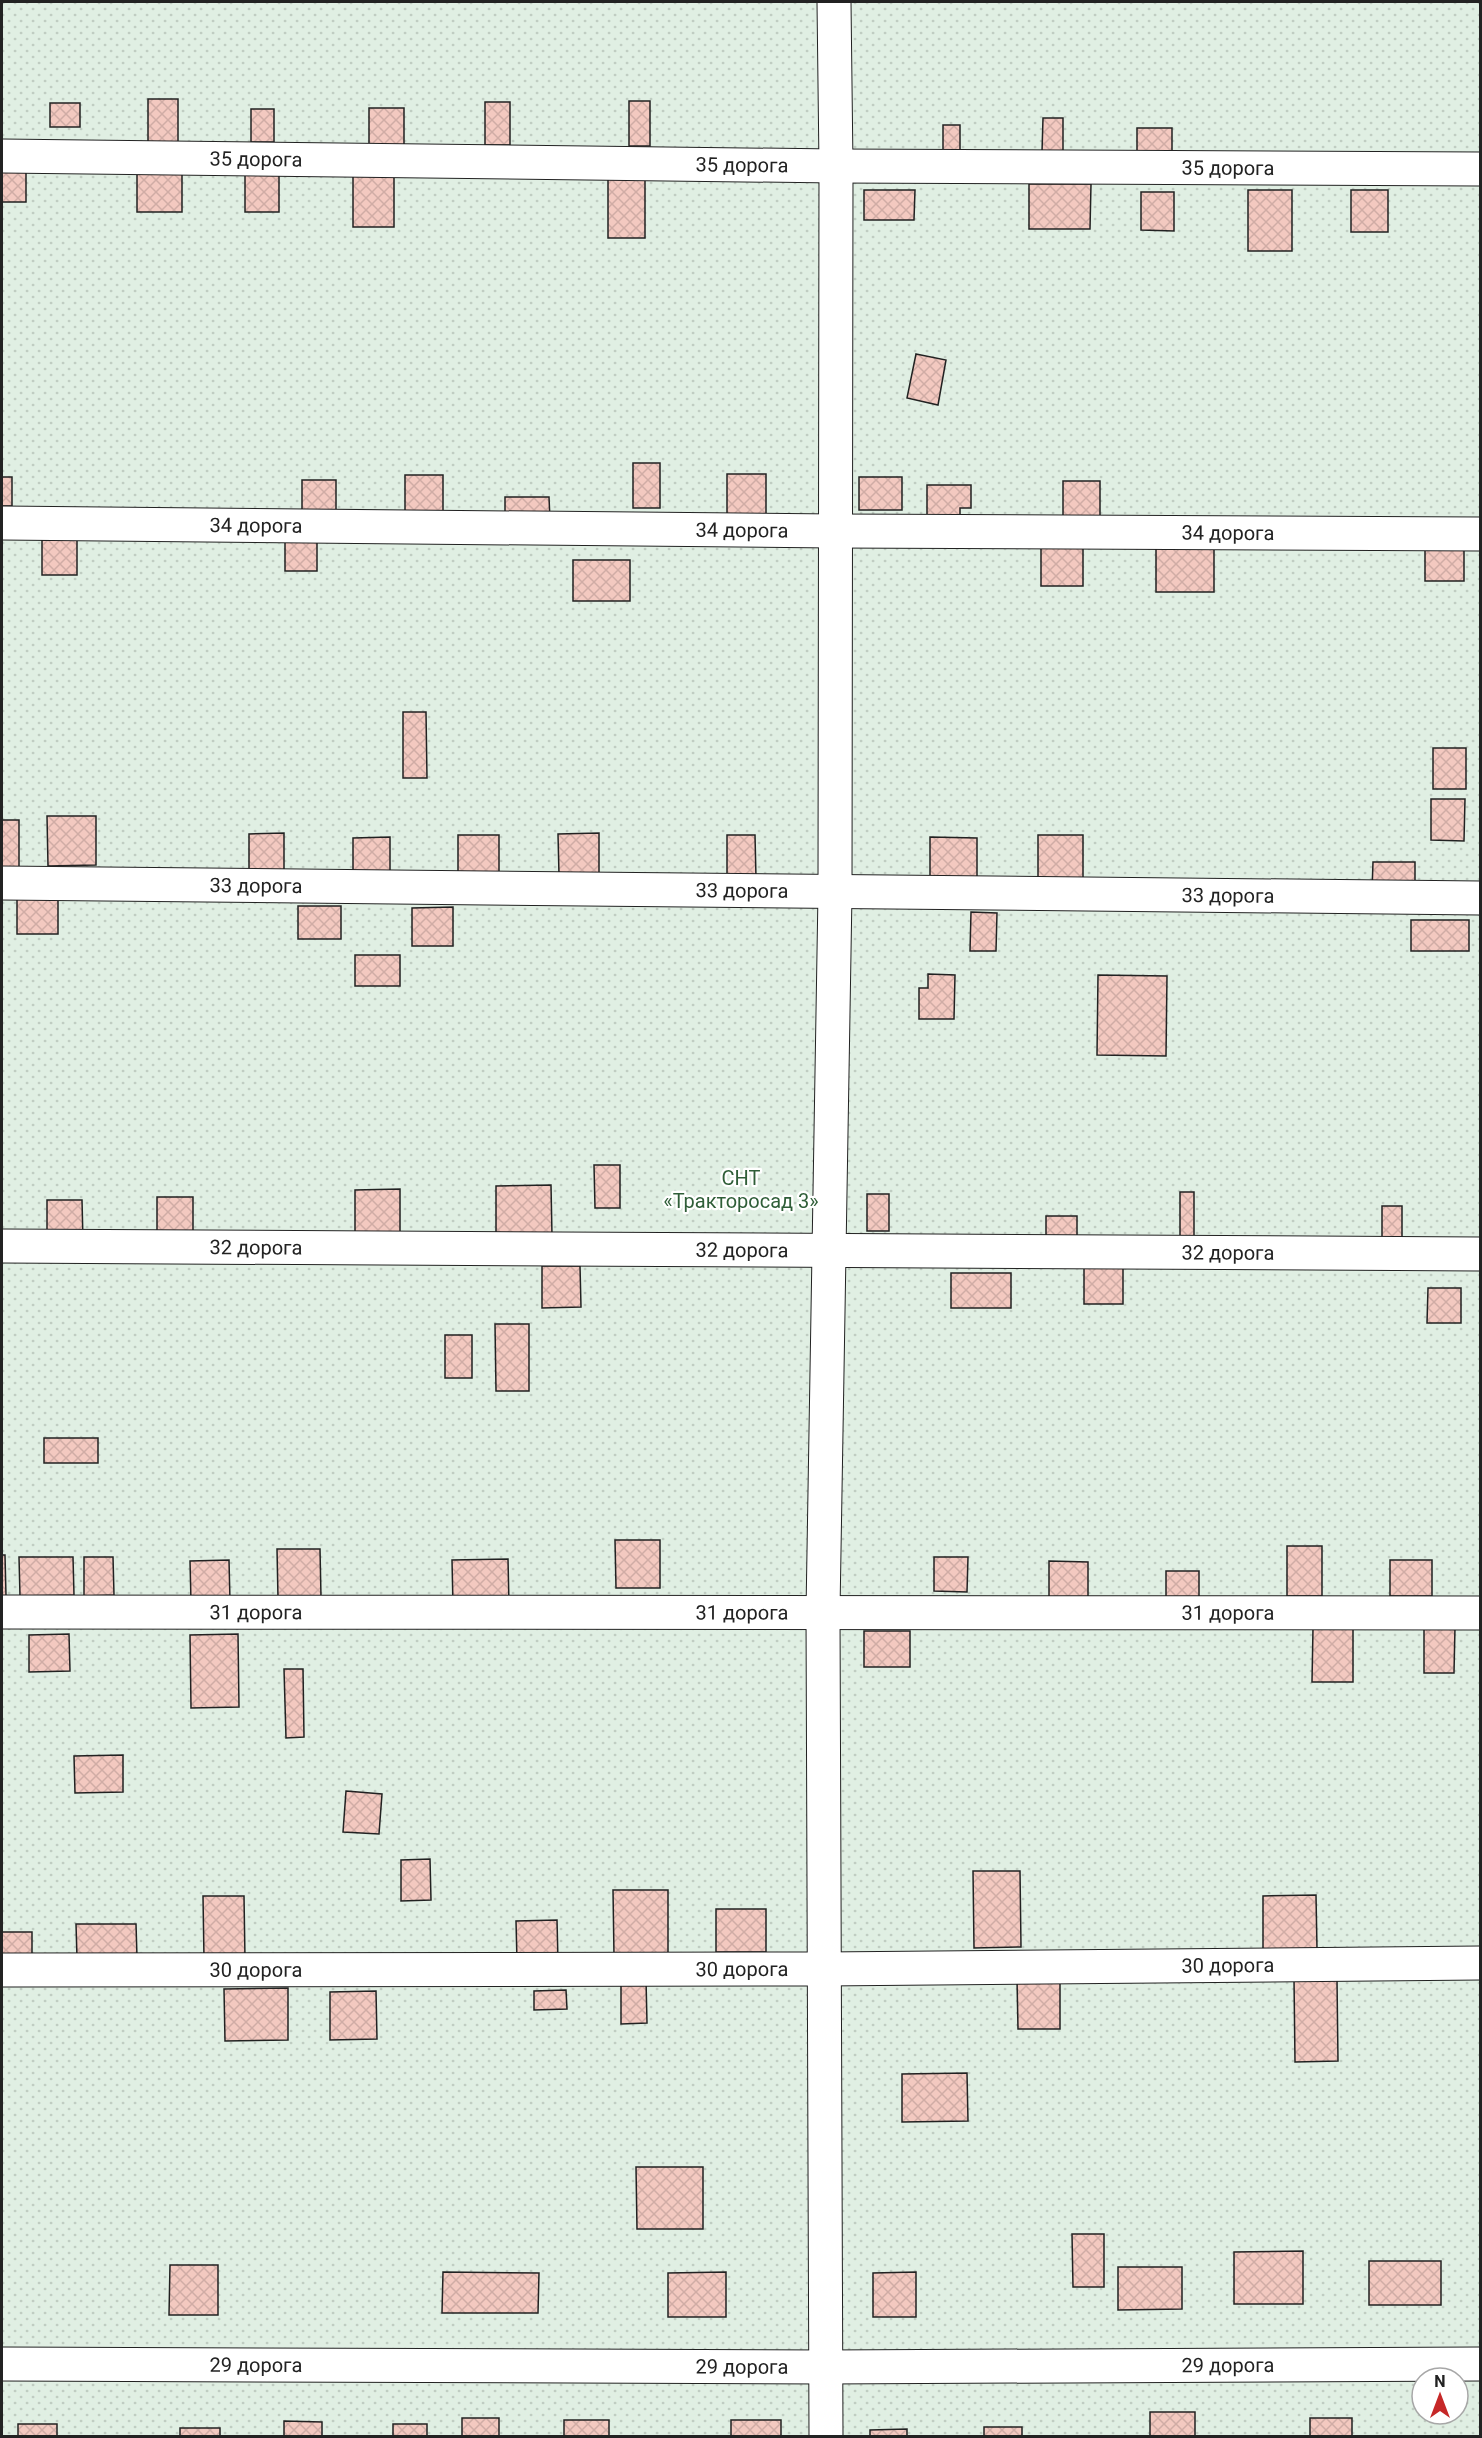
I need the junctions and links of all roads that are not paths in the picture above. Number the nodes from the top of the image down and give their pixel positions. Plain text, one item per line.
1 (834, 2) edge
2 (2, 156) edge
3 (836, 166) junction
4 (1480, 170) edge
5 (2, 523) edge
6 (835, 531) junction
7 (1480, 534) edge
8 (2, 883) edge
9 (835, 893) junction
10 (1480, 898) edge
11 (2, 1246) edge
12 (828, 1250) junction
13 (1480, 1254) edge
14 (823, 1611) junction
15 (2, 1612) edge
16 (1480, 1613) edge
17 (1480, 1963) edge
18 (824, 1969) junction
19 (2, 1970) edge
20 (2, 2364) edge
21 (1480, 2364) edge
22 (826, 2367) junction
23 (826, 2436) edge

1 - 3 street
2 - 3 street, 35 дорога
3 - 4 street, 35 дорога
3 - 6 street
5 - 6 street, 34 дорога
6 - 7 street, 34 дорога
6 - 9 street
8 - 9 street, 33 дорога
9 - 10 street, 33 дорога
9 - 12 street
11 - 12 street, 32 дорога
12 - 13 street, 32 дорога
12 - 14 street
14 - 15 street, 31 дорога
14 - 16 street, 31 дорога
14 - 18 street
17 - 18 street, 30 дорога
18 - 19 street, 30 дорога
18 - 22 street
20 - 22 street, 29 дорога
21 - 22 street, 29 дорога
22 - 23 street

